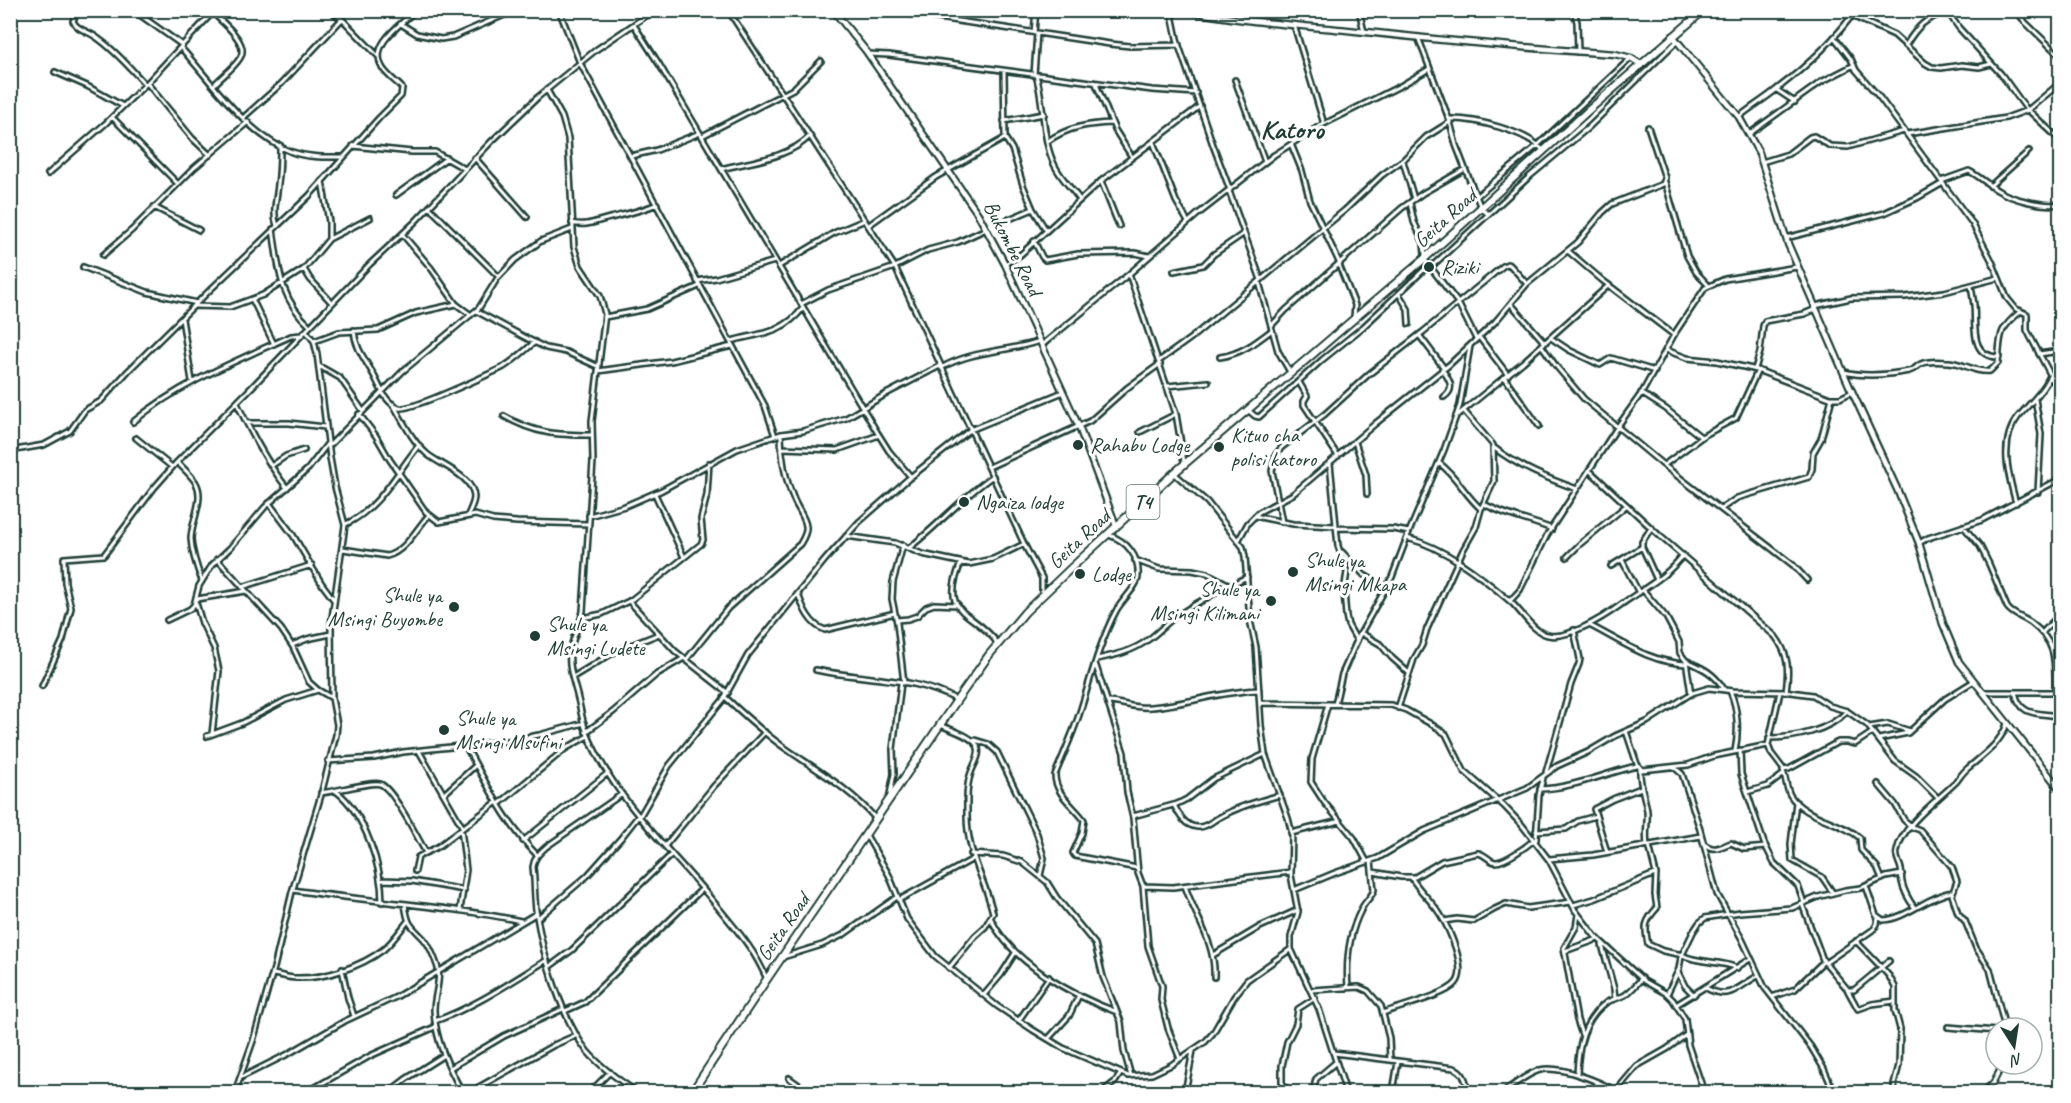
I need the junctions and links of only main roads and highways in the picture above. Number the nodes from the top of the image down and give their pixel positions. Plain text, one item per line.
1 (1704, 10) edge
2 (692, 1092) edge

1 - 2 highway, Geita Road / T4

